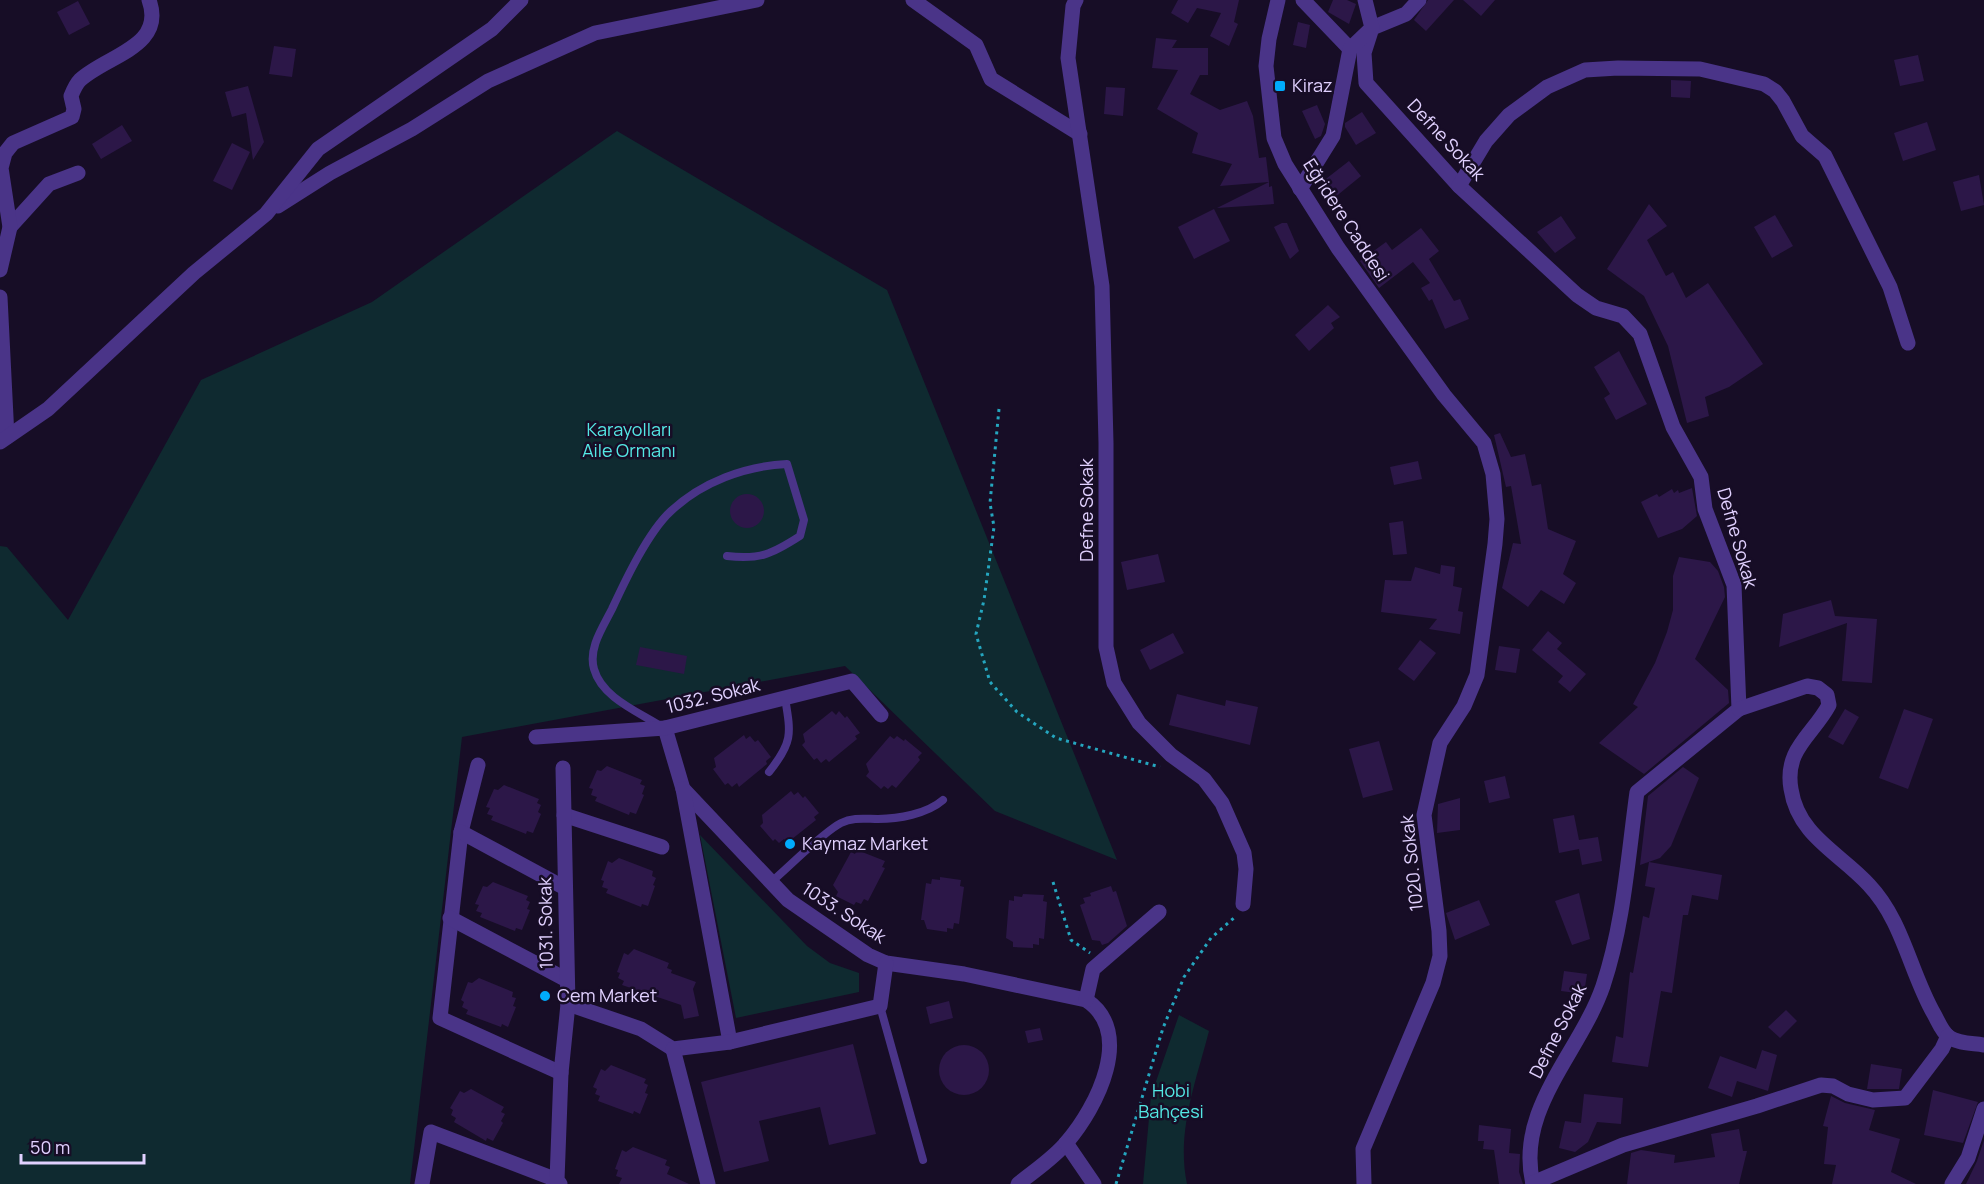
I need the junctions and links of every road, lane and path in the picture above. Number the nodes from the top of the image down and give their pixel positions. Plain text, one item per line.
1 (149, 0) edge
2 (521, 0) edge
3 (757, 0) edge
4 (914, 0) edge
5 (1076, 0) edge
6 (1278, 0) edge
7 (1303, 0) edge
8 (1365, 0) edge
9 (1419, 0) edge
10 (1371, 28) junction
11 (1350, 50) junction
12 (1080, 134) junction
13 (78, 173) dead end
14 (1459, 186) junction
15 (1300, 189) junction
16 (266, 214) junction
17 (10, 227) junction
18 (0, 270) edge
19 (0, 297) edge
20 (1908, 343) dead end
21 (999, 409) dead end
22 (1475, 432) joint
23 (3, 439) edge
24 (727, 556) dead end
25 (785, 698) junction
26 (1738, 709) junction
27 (881, 715) dead end
28 (665, 728) junction
29 (536, 736) dead end
30 (478, 765) dead end
31 (563, 768) dead end
32 (769, 772) dead end
33 (1168, 772) dead end
34 (683, 789) junction
35 (943, 800) dead end
36 (564, 815) junction
37 (461, 832) junction
38 (662, 847) dead end
39 (770, 882) junction
40 (1053, 882) dead end
41 (565, 888) junction
42 (1243, 904) joint
43 (1159, 912) dead end
44 (450, 918) junction
45 (1101, 962) junction
46 (886, 963) junction
47 (567, 980) junction
48 (1086, 999) junction
49 (568, 1004) junction
50 (880, 1006) junction
51 (1948, 1036) junction
52 (730, 1041) junction
53 (1984, 1045) edge
54 (674, 1049) junction
55 (561, 1073) junction
56 (1984, 1109) edge
57 (1066, 1143) junction
58 (923, 1160) dead end
59 (558, 1182) edge
60 (1533, 1183) edge
61 (422, 1184) edge
62 (708, 1184) edge
63 (1018, 1184) edge
64 (1094, 1184) edge
65 (1116, 1184) edge
66 (1364, 1184) edge
67 (1952, 1184) edge

1 - 17 street
2 - 16 street
3 - 16 street
4 - 12 street
5 - 12 street, Defne Sokak
6 - 15 street, Eğridere Caddesi
7 - 11 street
8 - 10 street
9 - 10 street
10 - 11 street
10 - 14 street, Defne Sokak
11 - 15 street
12 - 42 street, Defne Sokak
13 - 17 street
14 - 20 street
14 - 26 street, Defne Sokak
15 - 22 street, Eğridere Caddesi
16 - 23 street
17 - 18 street
19 - 23 street
21 - 33 path
22 - 66 street, 1020. Sokak
24 - 28 lane
25 - 27 street, 1032. Sokak
25 - 28 street, 1032. Sokak
25 - 32 lane
26 - 51 street
26 - 60 street, Defne Sokak
28 - 29 street, 1032. Sokak
28 - 34 street, 1033. Sokak
30 - 37 street
31 - 36 street, 1031. Sokak
34 - 39 street, 1033. Sokak
34 - 52 street
35 - 39 lane
36 - 38 street
36 - 41 street, 1031. Sokak
37 - 41 street
37 - 44 street
39 - 46 street, 1033. Sokak
40 - 45 path
41 - 47 street, 1031. Sokak
42 - 65 path
43 - 45 street
44 - 47 street
44 - 55 street
45 - 48 street
46 - 48 street, 1033. Sokak
46 - 50 street
47 - 49 street, 1031. Sokak
48 - 57 street
49 - 54 street
49 - 55 street, 1031. Sokak
50 - 52 street
50 - 58 lane
51 - 53 street
51 - 60 street
52 - 54 street
54 - 62 street
55 - 59 street, 1031. Sokak
56 - 67 street
57 - 63 street
57 - 64 street
59 - 61 street

